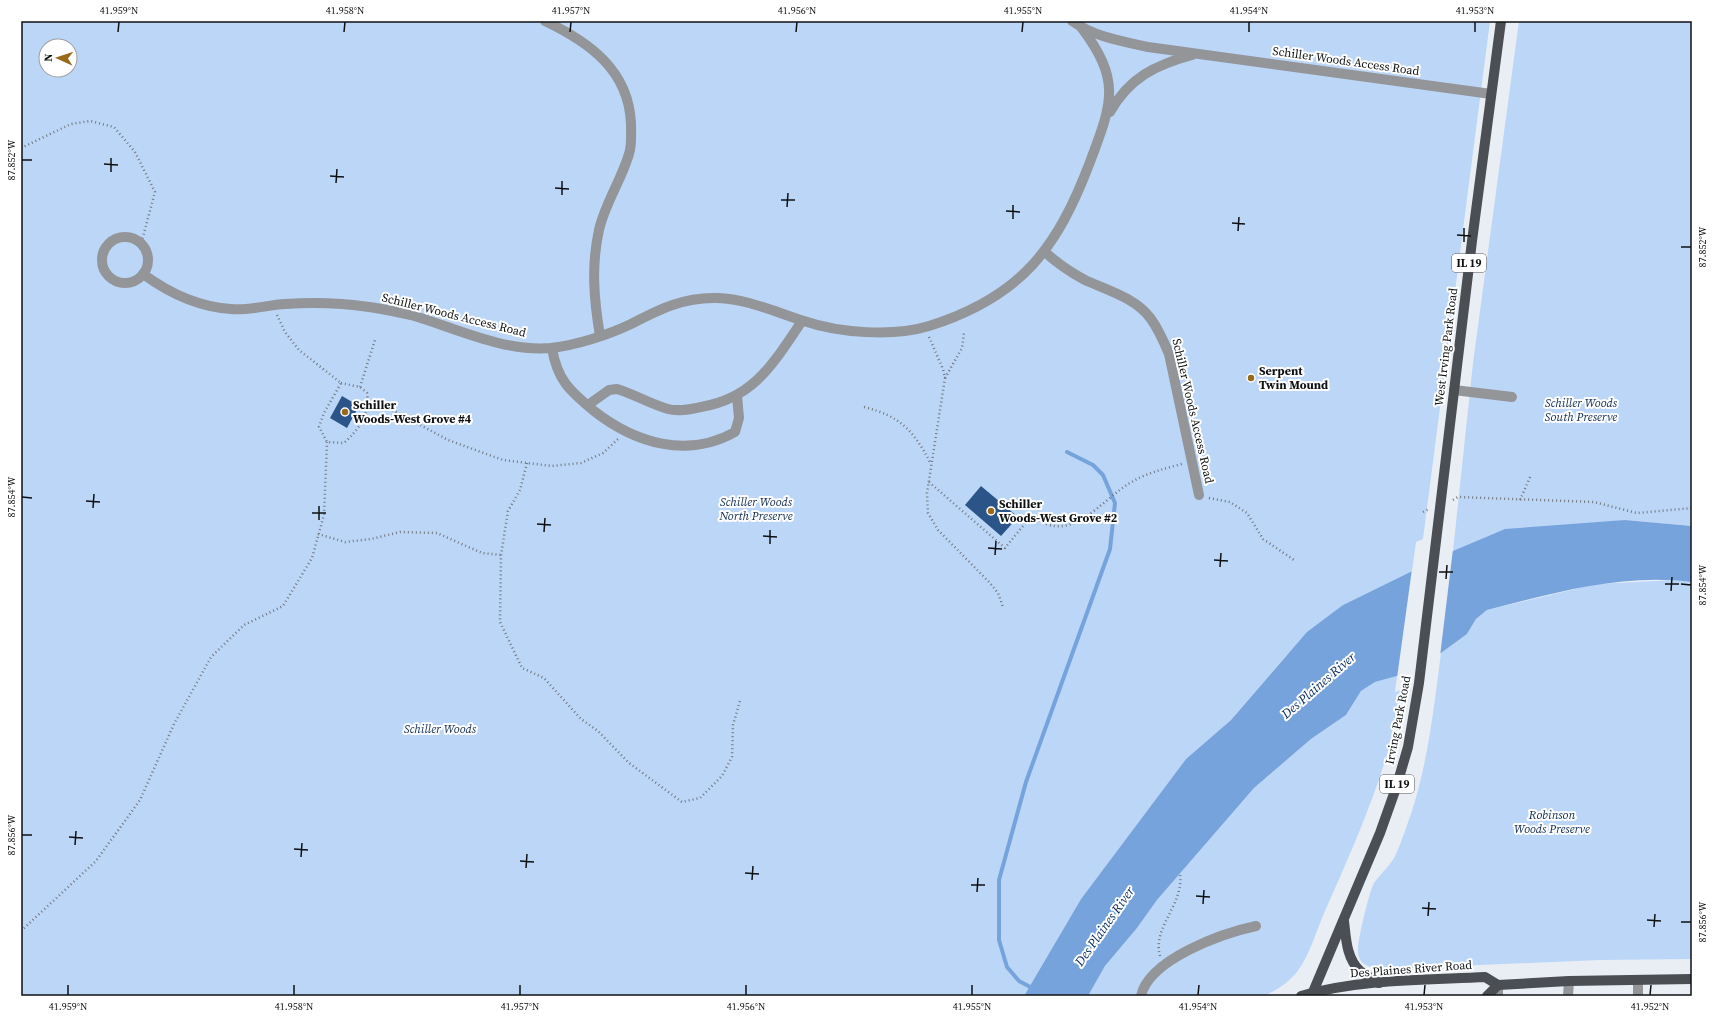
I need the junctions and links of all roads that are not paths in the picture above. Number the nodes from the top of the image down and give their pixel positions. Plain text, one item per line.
1 (544, 21) edge
2 (1072, 21) edge
3 (1502, 21) edge
4 (1081, 27) junction
5 (1197, 54) junction
6 (1491, 94) junction
7 (1107, 118) junction
8 (1045, 252) junction
9 (143, 274) junction
10 (802, 321) junction
11 (600, 336) junction
12 (552, 348) junction
13 (1454, 390) junction
14 (737, 396) junction
15 (1512, 397) dead end
16 (588, 405) junction
17 (1199, 496) road end
18 (1437, 534) joint
19 (1344, 918) junction
20 (1256, 926) dead end
21 (1692, 979) edge
22 (1638, 980) junction
23 (1569, 981) junction
24 (1379, 982) junction
25 (1498, 985) junction
26 (1312, 995) edge
27 (1141, 996) edge
28 (1301, 996) edge
29 (1487, 996) edge
30 (1498, 996) edge
31 (1568, 996) edge
32 (1638, 996) edge

1 - 11 street
2 - 4 street, Schiller Woods Access Road
3 - 6 main road, West Irving Park Road / IL 19
4 - 5 street, Schiller Woods Access Road
4 - 7 street, Schiller Woods Access Road
5 - 6 street, Schiller Woods Access Road
5 - 7 street, Schiller Woods Access Road
6 - 13 main road, West Irving Park Road / IL 19
7 - 8 street, Schiller Woods Access Road
8 - 10 street, Schiller Woods Access Road
8 - 17 street, Schiller Woods Access Road
9 - 9 street
9 - 12 street, Schiller Woods Access Road
10 - 11 street, Schiller Woods Access Road
10 - 14 street
11 - 12 street, Schiller Woods Access Road
12 - 16 street
13 - 15 street
13 - 18 main road, West Irving Park Road / IL 19
14 - 16 street
14 - 16 street
18 - 19 main road, Irving Park Road / IL 19
19 - 24 main road
19 - 26 main road, Irving Park Road / IL 19
20 - 27 street
21 - 22 main road, Des Plaines River Road
22 - 23 main road, Des Plaines River Road
22 - 32 street
23 - 25 main road, Des Plaines River Road
23 - 31 street
24 - 25 main road, Des Plaines River Road
24 - 26 main road, Des Plaines River Road
25 - 29 main road
25 - 30 street
26 - 28 main road, Des Plaines River Road

